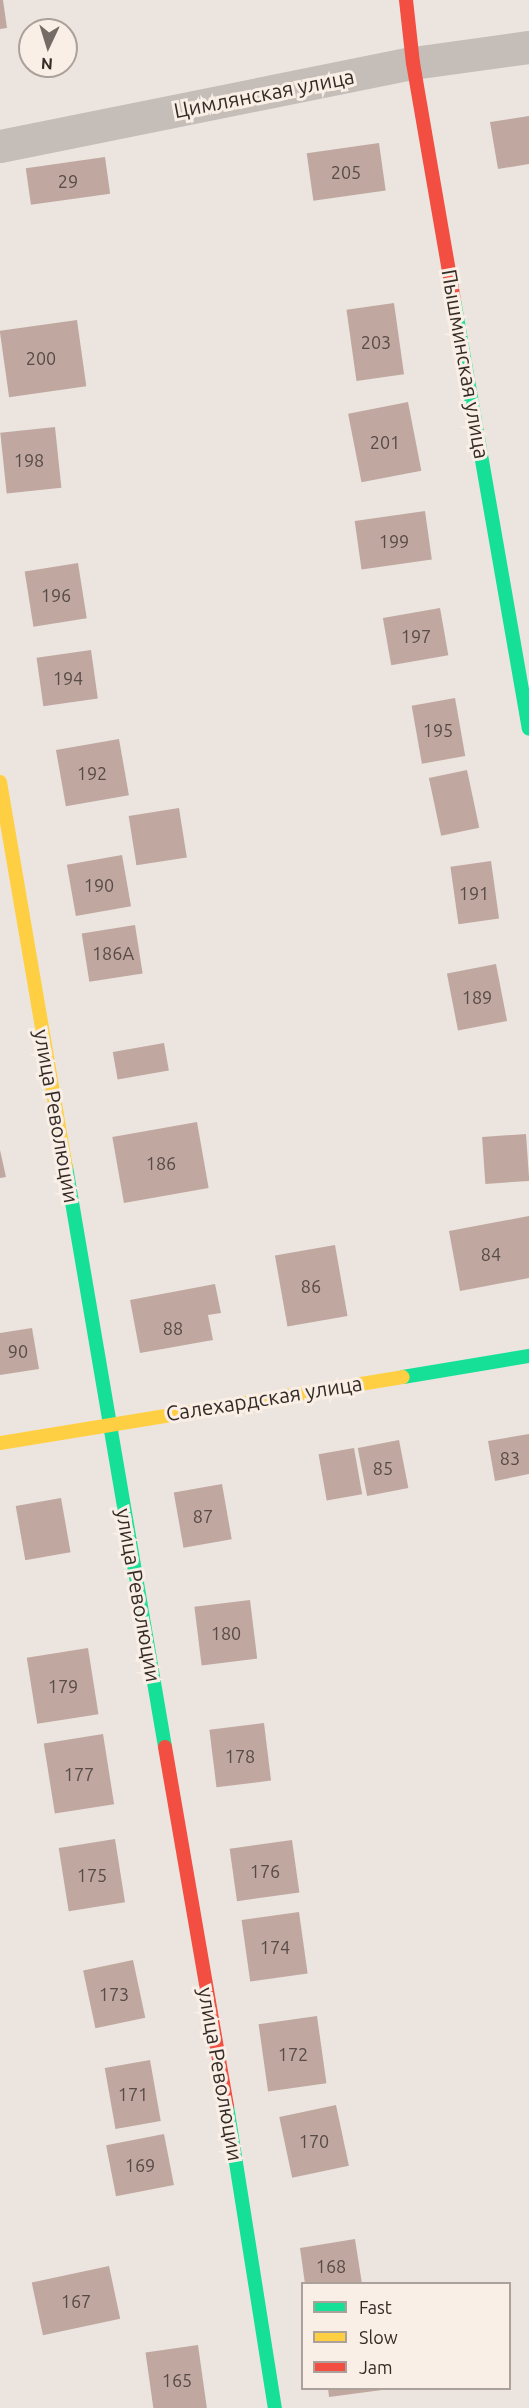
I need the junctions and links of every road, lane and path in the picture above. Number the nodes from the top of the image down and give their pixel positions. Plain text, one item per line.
1 (406, 0) edge
2 (529, 47) edge
3 (413, 63) junction
4 (0, 146) edge
5 (529, 728) edge
6 (0, 782) edge
7 (529, 1356) edge
8 (110, 1423) junction
9 (0, 1443) edge
10 (275, 2408) edge

1 - 3 street, Пышминская улица
2 - 3 street, Цимлянская улица
3 - 4 street, Цимлянская улица
3 - 5 street, Пышминская улица
6 - 8 street, улица Революции
7 - 8 street, Салехардская улица
8 - 9 street, Салехардская улица
8 - 10 street, улица Революции

